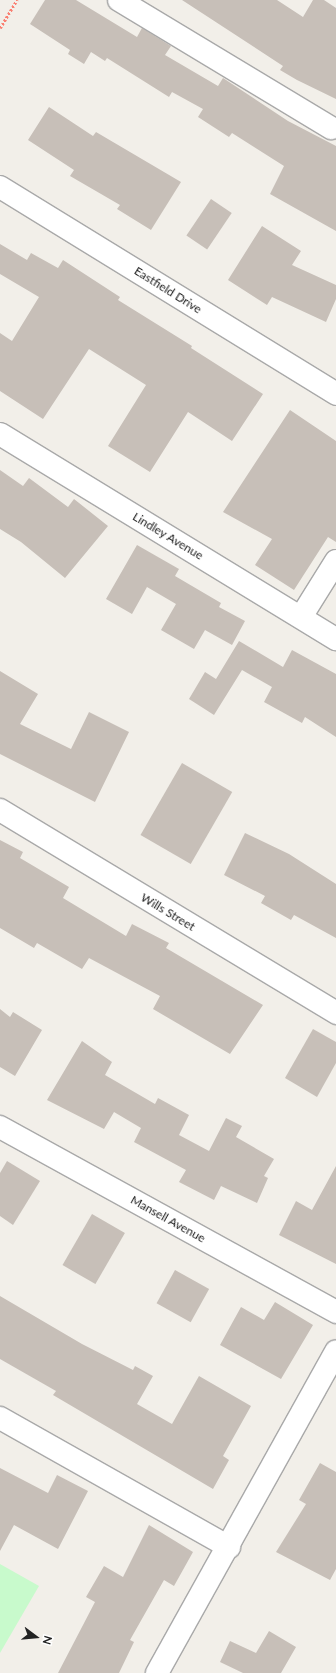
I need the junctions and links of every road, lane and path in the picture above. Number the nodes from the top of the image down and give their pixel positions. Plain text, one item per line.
1 (17, 0) edge
2 (118, 0) edge
3 (0, 28) edge
4 (330, 128) dead end
5 (0, 187) edge
6 (336, 394) edge
7 (0, 434) edge
8 (336, 561) edge
9 (301, 617) junction
10 (336, 639) edge
11 (0, 810) edge
12 (336, 1013) edge
13 (0, 1127) edge
14 (336, 1312) edge
15 (336, 1352) edge
16 (0, 1418) edge
17 (229, 1547) junction
18 (157, 1673) edge

1 - 3 path
2 - 4 street
5 - 6 street, Eastfield Drive
7 - 9 street, Lindley Avenue
8 - 9 street
9 - 10 street, Lindley Avenue
11 - 12 street, Wills Street
13 - 14 street, Mansell Avenue
15 - 17 street
16 - 17 street
17 - 18 street

